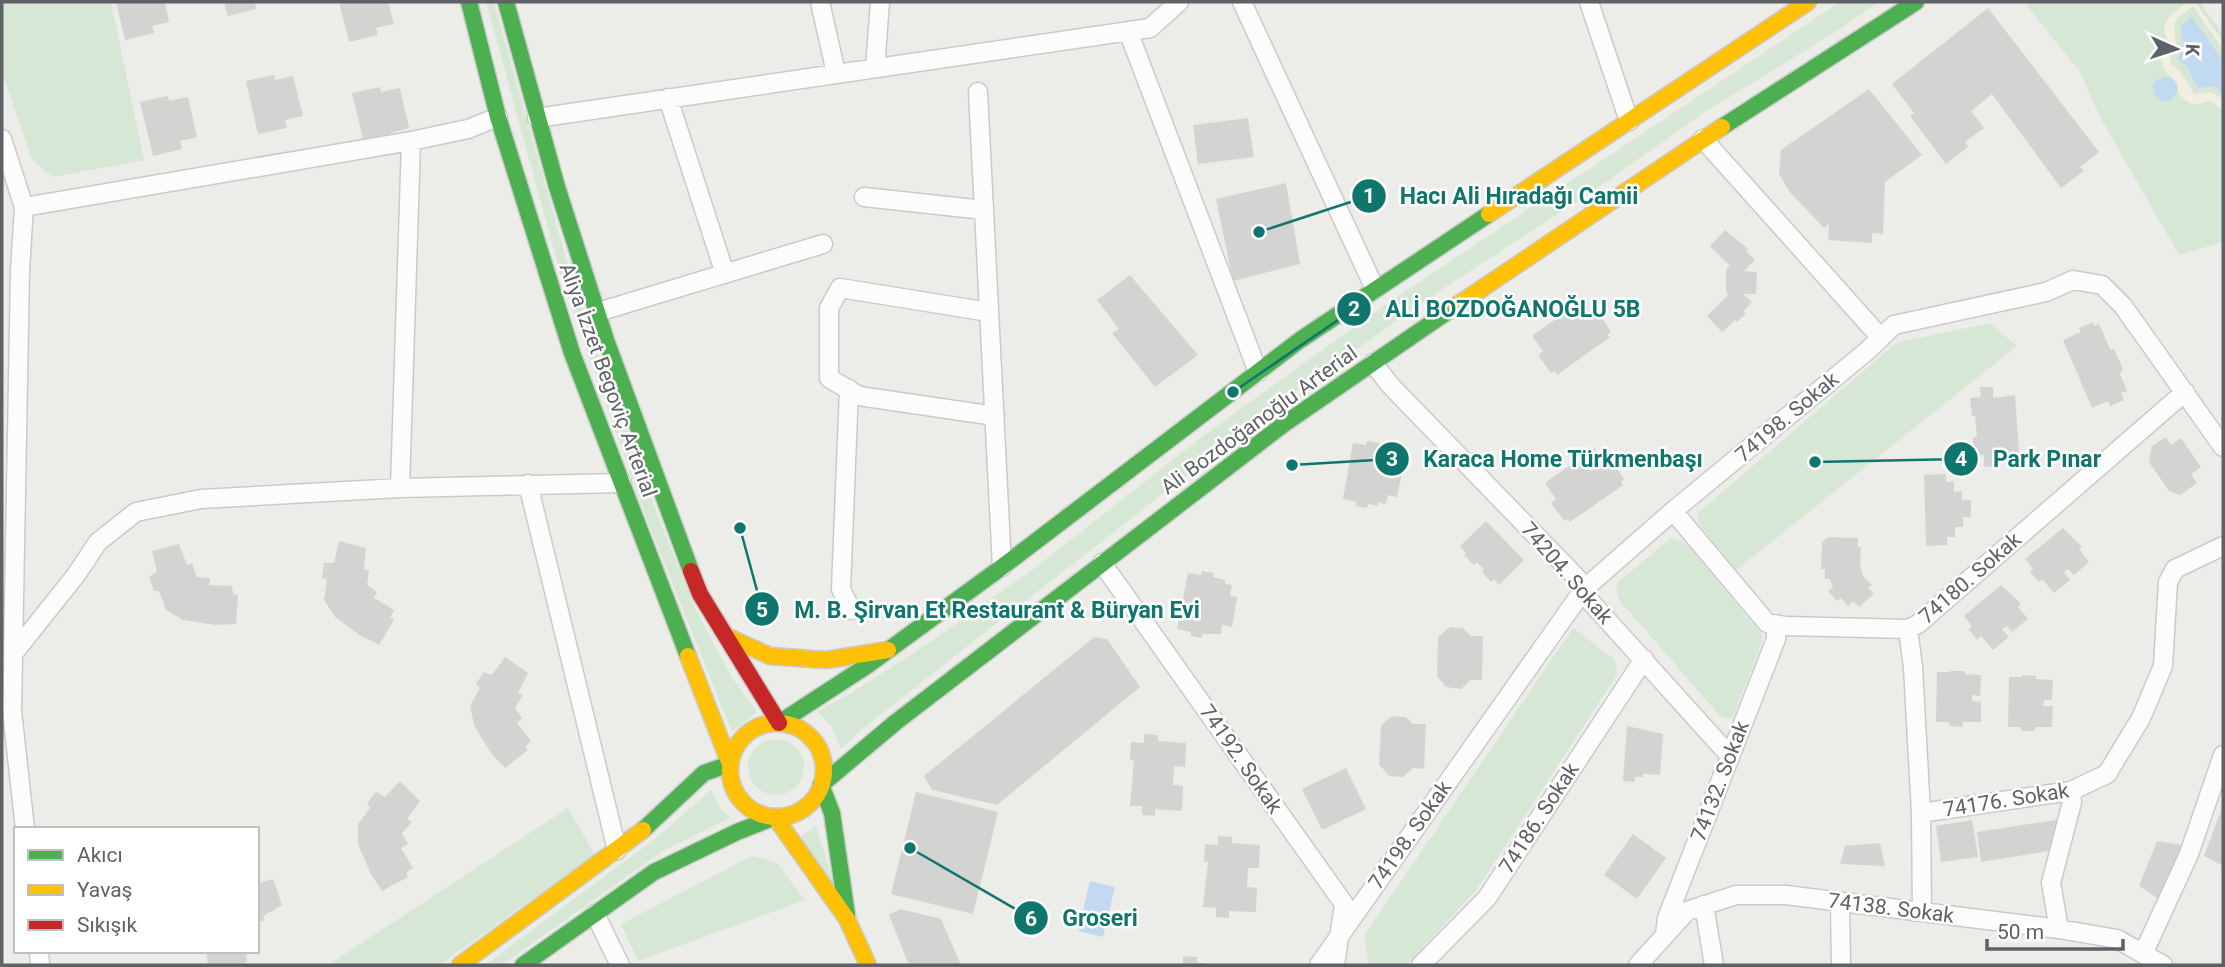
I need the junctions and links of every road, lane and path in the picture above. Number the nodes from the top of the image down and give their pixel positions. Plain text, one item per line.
1 (469, 2) edge
2 (506, 2) edge
3 (820, 2) edge
4 (880, 2) edge
5 (1179, 2) edge
6 (1241, 2) edge
7 (1589, 2) edge
8 (1808, 2) edge
9 (1916, 2) edge
10 (1128, 31) junction
11 (875, 68) junction
12 (836, 73) junction
13 (978, 92) dead end
14 (668, 98) junction
15 (498, 117) junction
16 (537, 118) junction
17 (1629, 121) junction
18 (2, 139) edge
19 (1703, 139) junction
20 (411, 141) junction
21 (864, 197) dead end
22 (24, 207) junction
23 (984, 210) junction
24 (823, 244) dead end
25 (2, 270) edge
26 (20, 271) junction
27 (725, 274) junction
28 (1375, 289) junction
29 (598, 312) junction
30 (989, 312) junction
31 (1881, 338) junction
32 (1373, 363) junction
33 (1258, 372) junction
34 (849, 389) junction
35 (2185, 392) junction
36 (995, 416) junction
37 (2223, 447) edge
38 (622, 482) junction
39 (528, 484) junction
40 (400, 488) junction
41 (1673, 511) junction
42 (9, 528) edge
43 (2223, 546) edge
44 (1102, 564) junction
45 (1002, 567) junction
46 (1584, 589) junction
47 (851, 610) dead end
48 (1776, 626) junction
49 (1909, 629) junction
50 (726, 636) junction
51 (888, 650) junction
52 (13, 654) junction
53 (1644, 659) junction
54 (7, 681) edge
55 (779, 723) junction
56 (2223, 755) edge
57 (1730, 756) junction
58 (730, 764) junction
59 (821, 785) junction
60 (2071, 791) junction
61 (1921, 813) junction
62 (775, 817) junction
63 (25, 827) edge
64 (617, 850) junction
65 (1840, 902) junction
66 (1704, 905) junction
67 (1922, 912) junction
68 (595, 914) junction
69 (847, 919) junction
70 (2059, 929) junction
71 (1665, 936) junction
72 (1339, 938) junction
73 (2143, 954) junction
74 (460, 965) edge
75 (523, 965) edge
76 (620, 965) edge
77 (868, 965) edge
78 (1319, 965) edge
79 (1335, 965) edge
80 (1421, 965) edge
81 (1638, 965) edge
82 (1713, 965) edge
83 (1841, 965) edge
84 (2163, 965) edge

1 - 15 main road, Aliya İzzet Begoviç Arterial
2 - 16 main road, Aliya İzzet Begoviç Arterial
3 - 12 street
4 - 11 street
5 - 10 street
6 - 28 street
7 - 17 street
8 - 17 main road, Ali Bozdoğanoğlu Arterial
9 - 19 main road, Ali Bozdoğanoğlu Arterial
10 - 11 street
10 - 33 street
11 - 12 street
12 - 14 street
13 - 23 street
14 - 16 street
14 - 27 street
15 - 20 street
15 - 38 main road, Aliya İzzet Begoviç Arterial
16 - 29 main road, Aliya İzzet Begoviç Arterial
17 - 28 main road, Ali Bozdoğanoğlu Arterial
18 - 22 street
19 - 31 street
19 - 32 main road, Ali Bozdoğanoğlu Arterial
20 - 22 street
20 - 40 street
21 - 23 street
22 - 26 street
23 - 30 street
24 - 27 street
25 - 26 street
26 - 42 street
27 - 29 street
28 - 33 main road, Ali Bozdoğanoğlu Arterial
29 - 50 main road, Aliya İzzet Begoviç Arterial
30 - 34 street
30 - 36 street
31 - 35 street, 74198. Sokak
31 - 41 street, 74198. Sokak
32 - 44 main road, Ali Bozdoğanoğlu Arterial
32 - 46 street, 74204. Sokak
33 - 45 main road, Ali Bozdoğanoğlu Arterial
34 - 36 street
34 - 47 street
35 - 37 street, 74198. Sokak
35 - 49 street, 74180. Sokak
36 - 45 street
38 - 39 street
38 - 58 main road, Aliya İzzet Begoviç Arterial
39 - 40 street
39 - 64 street
40 - 52 street
41 - 46 street, 74198. Sokak
41 - 48 street
42 - 52 street
43 - 60 street, 74176. Sokak
44 - 59 main road, Ali Bozdoğanoğlu Arterial
44 - 72 street, 74192. Sokak
45 - 51 main road, Ali Bozdoğanoğlu Arterial
46 - 53 street, 74204. Sokak
46 - 72 street, 74198. Sokak
48 - 49 street, 74180. Sokak
48 - 57 street, 74132. Sokak
49 - 61 street
50 - 51 main road
50 - 55 main road, Aliya İzzet Begoviç Arterial
51 - 55 main road, Ali Bozdoğanoğlu Arterial
52 - 54 street
53 - 57 street, 74204. Sokak
53 - 80 street, 74186. Sokak
54 - 63 street
55 - 58 main road
55 - 59 main road
56 - 73 street
57 - 71 street, 74132. Sokak
58 - 62 main road
58 - 64 main road
59 - 62 main road
59 - 69 main road
60 - 61 street, 74176. Sokak
60 - 70 street
61 - 67 street
62 - 68 main road
62 - 69 main road
64 - 74 main road
65 - 66 street, 74138. Sokak
65 - 67 street, 74138. Sokak
65 - 83 street
66 - 71 street, 74138. Sokak
66 - 82 street
67 - 70 street, 74138. Sokak
68 - 75 main road
68 - 76 street
69 - 77 main road
70 - 73 street, 74138. Sokak
71 - 81 street, 74138. Sokak
72 - 78 street, 74198. Sokak
72 - 79 street, 74192. Sokak
73 - 84 street, 74138. Sokak

